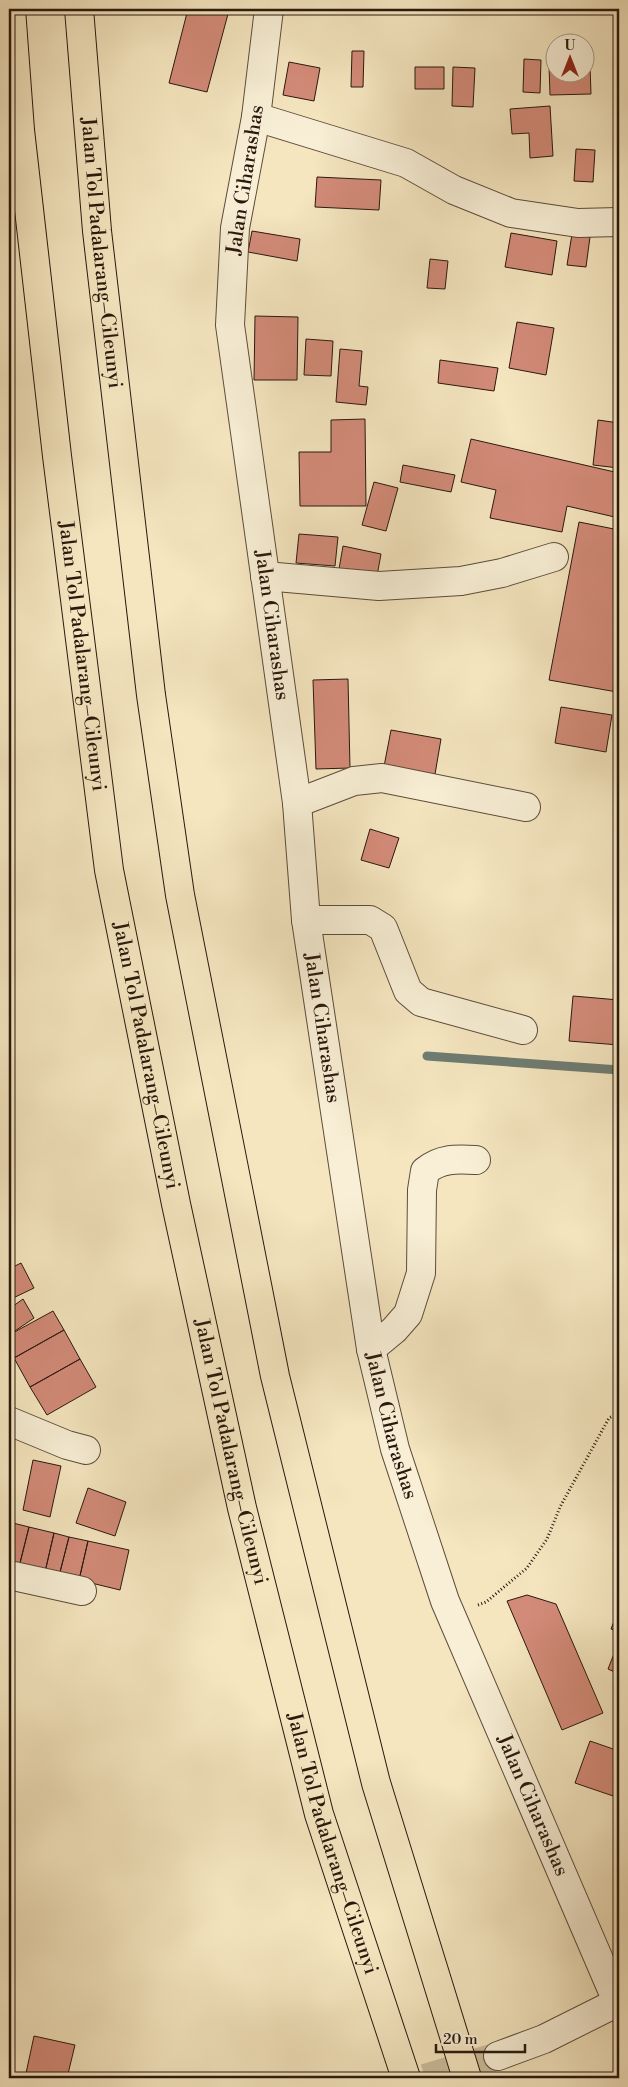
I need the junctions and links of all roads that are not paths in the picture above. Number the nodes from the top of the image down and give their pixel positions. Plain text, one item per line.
1 (11, 9) edge
2 (269, 9) edge
3 (79, 13) edge
4 (256, 118) junction
5 (619, 222) edge
6 (554, 557) dead end
7 (265, 576) junction
8 (297, 803) junction
9 (526, 807) dead end
10 (306, 920) junction
11 (523, 1030) dead end
12 (476, 1160) dead end
13 (371, 1349) junction
14 (9, 1420) edge
15 (86, 1450) dead end
16 (9, 1574) edge
17 (82, 1591) dead end
18 (619, 2004) edge
19 (498, 2056) tunnel mouth
20 (406, 2078) edge
21 (467, 2078) edge

1 - 20 highway, Jalan Tol Padalarang–Cileunyi
2 - 4 street, Jalan Ciharashas
3 - 21 highway, Jalan Tol Padalarang–Cileunyi
4 - 5 street
4 - 7 street, Jalan Ciharashas
6 - 7 street
7 - 8 street, Jalan Ciharashas
8 - 9 street
8 - 10 street, Jalan Ciharashas
10 - 11 street
10 - 13 street, Jalan Ciharashas
12 - 13 street
13 - 18 street, Jalan Ciharashas
14 - 15 street
16 - 17 street
18 - 19 street

